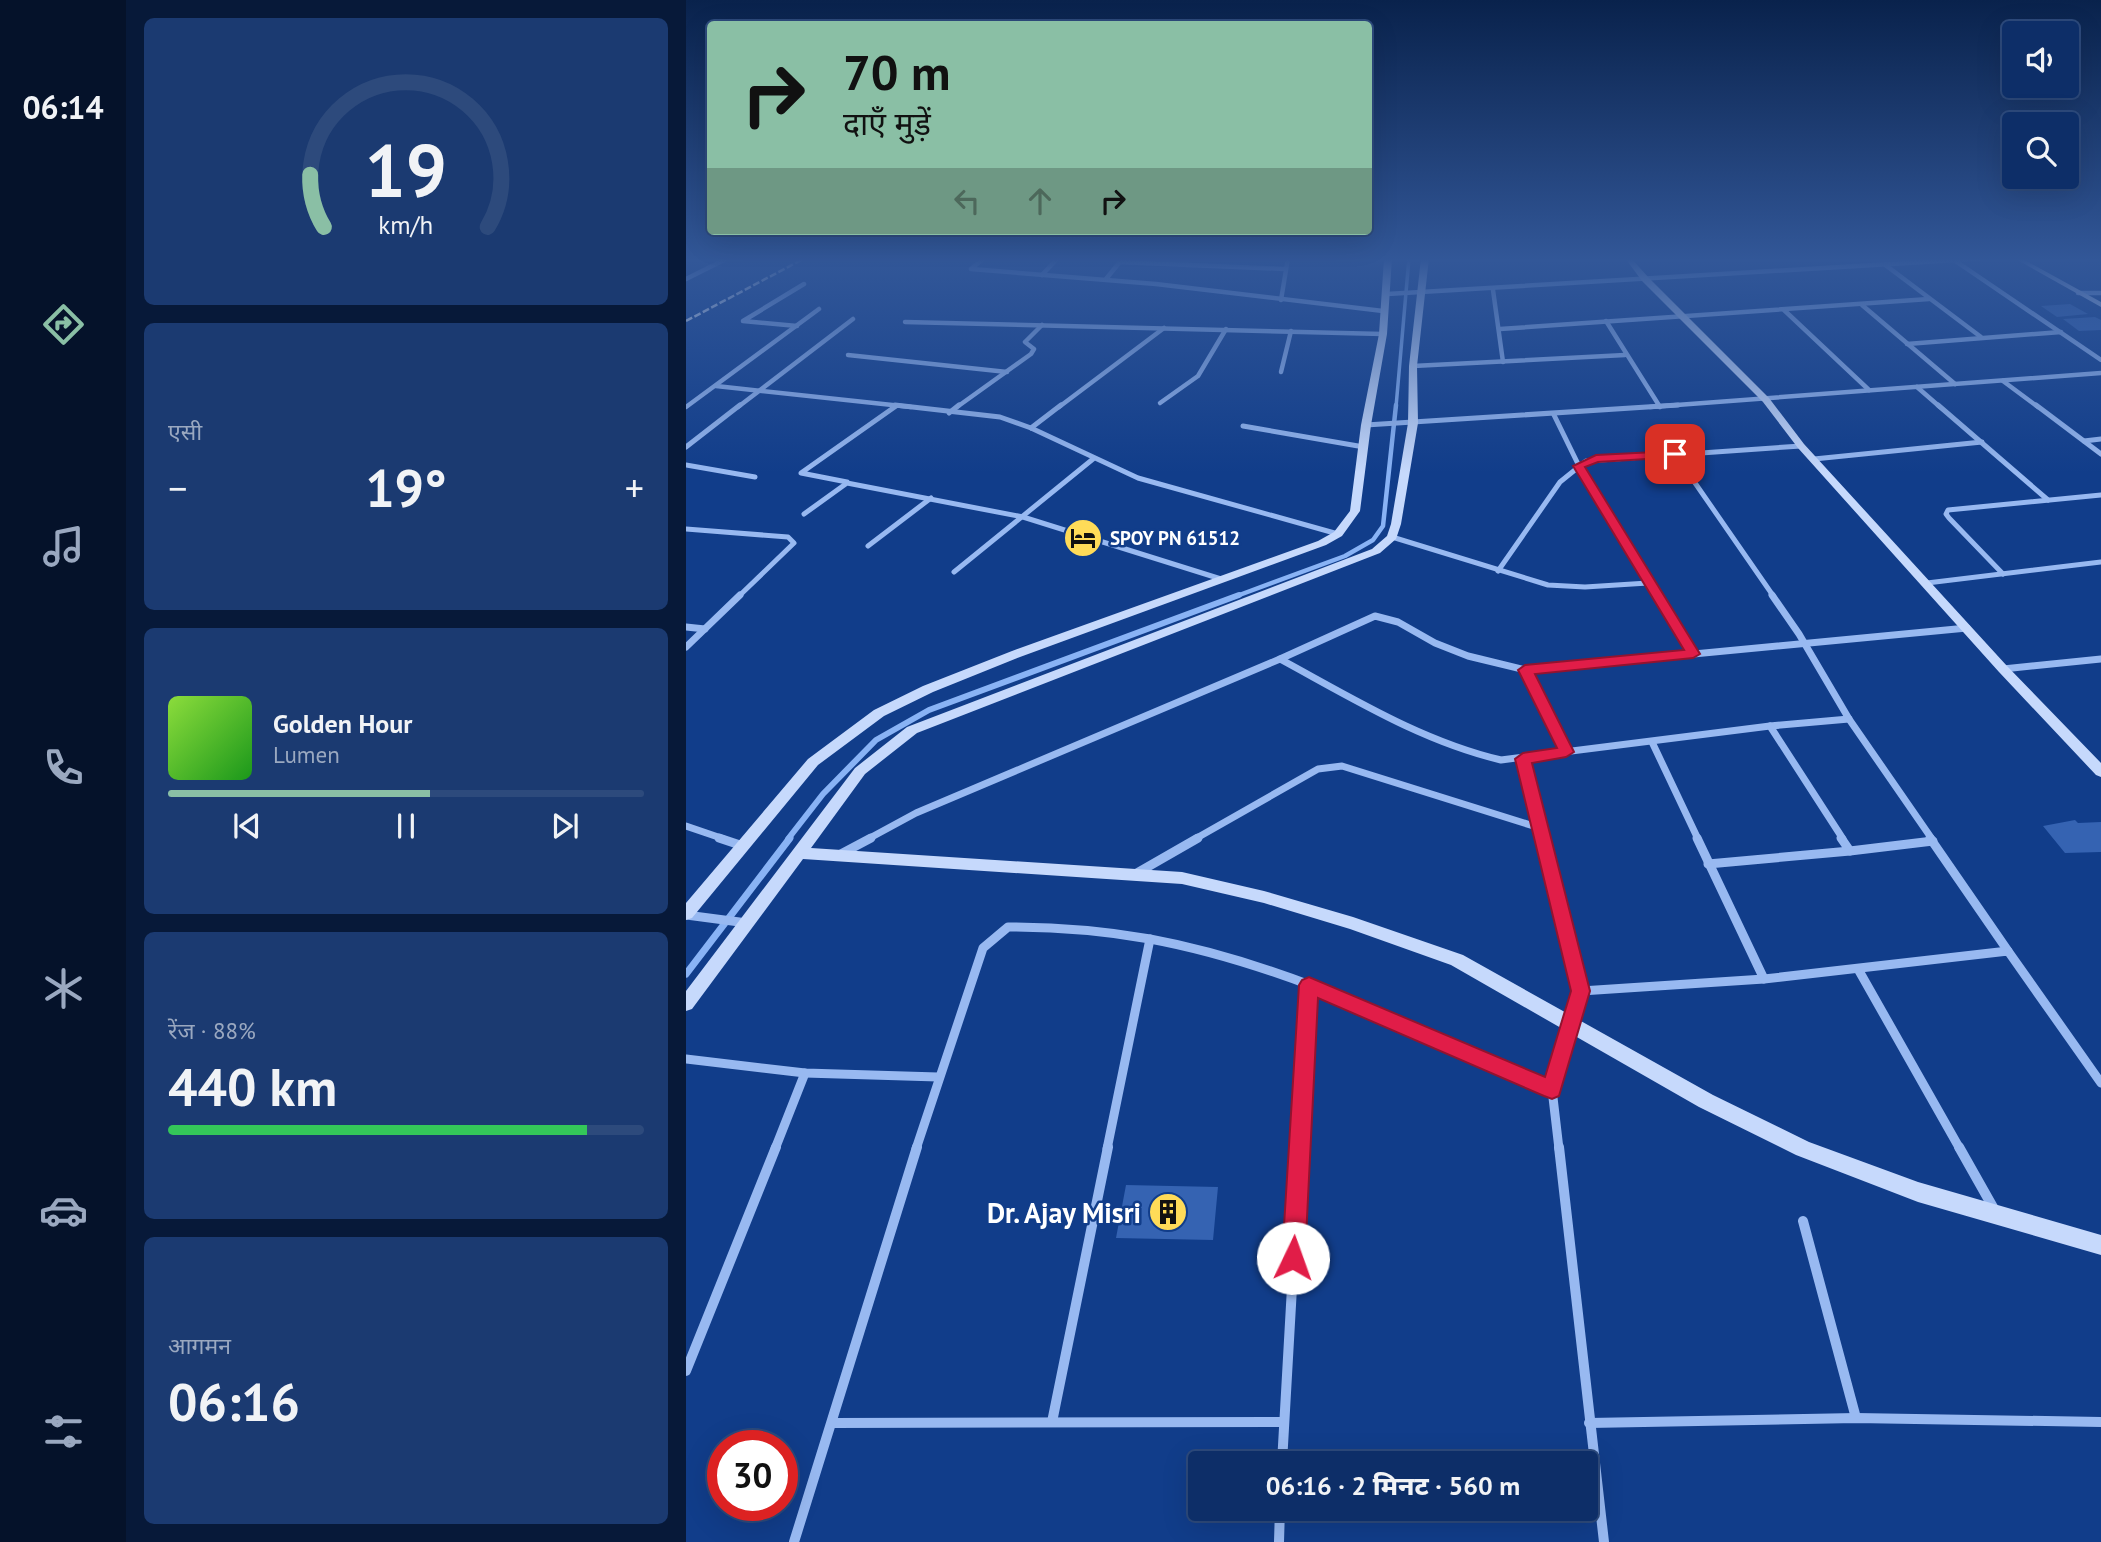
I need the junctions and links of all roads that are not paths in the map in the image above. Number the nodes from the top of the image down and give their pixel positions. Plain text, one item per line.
1 (1500, 329) edge
2 (792, 330) edge
3 (840, 330) edge
4 (1037, 330) edge
5 (1160, 330) edge
6 (1225, 330) edge
7 (1257, 330) edge
8 (1383, 330) edge
9 (1416, 330) edge
10 (1610, 330) edge
11 (1696, 330) edge
12 (1805, 330) edge
13 (1891, 330) edge
14 (1971, 330) edge
15 (2058, 330) edge
16 (1291, 331) junction
17 (2061, 332) junction
18 (1383, 334) junction
19 (1982, 338) junction
20 (1907, 344) junction
21 (848, 355) dead end
22 (1625, 355) junction
23 (2101, 360) edge
24 (1503, 362) junction
25 (1413, 366) junction
26 (1007, 372) junction
27 (1282, 372) dead end
28 (2101, 373) edge
29 (2003, 380) junction
30 (1955, 384) junction
31 (716, 386) junction
32 (1917, 387) junction
33 (759, 390) junction
34 (1869, 390) junction
35 (1766, 400) junction
36 (1160, 403) dead end
37 (896, 406) junction
38 (686, 407) edge
39 (1660, 407) junction
40 (948, 413) junction
41 (1554, 415) junction
42 (1413, 423) junction
43 (1371, 425) junction
44 (1243, 426) dead end
45 (1031, 429) junction
46 (2101, 439) edge
47 (2084, 441) junction
48 (1982, 443) junction
49 (1801, 446) junction
50 (686, 447) edge
51 (1364, 447) junction
52 (1675, 454) junction
53 (2101, 454) edge
54 (1093, 459) junction
55 (1814, 459) junction
56 (686, 465) edge
57 (1579, 466) junction
58 (755, 477) dead end
59 (847, 482) junction
60 (2101, 495) edge
61 (931, 498) junction
62 (2048, 500) junction
63 (803, 514) dead end
64 (1023, 517) junction
65 (686, 529) edge
66 (1338, 534) junction
67 (1392, 537) junction
68 (868, 546) dead end
69 (1298, 556) junction
70 (2098, 563) edge
71 (2101, 569) edge
72 (1498, 571) junction
73 (954, 572) dead end
74 (1314, 572) junction
75 (2003, 574) junction
76 (1221, 579) junction
77 (1648, 583) junction
78 (1927, 583) junction
79 (686, 627) edge
80 (1966, 628) junction
81 (705, 629) junction
82 (1805, 645) junction
83 (686, 648) edge
84 (1693, 654) junction
85 (1280, 659) junction
86 (2101, 659) edge
87 (2003, 669) junction
88 (1525, 670) junction
89 (1849, 719) junction
90 (1770, 726) junction
91 (1652, 742) junction
92 (1566, 752) junction
93 (1523, 759) junction
94 (2101, 772) edge
95 (686, 826) edge
96 (1540, 828) junction
97 (1933, 841) junction
98 (743, 846) junction
99 (1850, 851) junction
100 (799, 853) junction
101 (836, 857) junction
102 (1708, 864) junction
103 (1131, 876) junction
104 (686, 914) edge
105 (742, 923) junction
106 (1150, 939) junction
107 (2008, 951) junction
108 (1858, 969) junction
109 (1764, 979) junction
110 (1309, 985) junction
111 (1581, 991) junction
112 (686, 1004) edge
113 (1567, 1031) junction
114 (686, 1059) edge
115 (805, 1073) junction
116 (938, 1077) junction
117 (2101, 1083) edge
118 (1552, 1089) junction
119 (1997, 1216) junction
120 (1803, 1222) dead end
121 (2101, 1245) edge
122 (686, 1371) edge
123 (1856, 1418) junction
124 (1052, 1422) junction
125 (1284, 1422) junction
126 (833, 1423) junction
127 (1589, 1423) junction
128 (2100, 1424) edge
129 (1283, 1451) edge
130 (1280, 1521) edge
131 (794, 1542) edge
132 (1279, 1542) edge
133 (1604, 1542) edge

1 - 24 street
2 - 31 street
3 - 33 street
4 - 26 street
5 - 45 street
6 - 36 street
7 - 16 street
8 - 18 main road
9 - 25 main road
10 - 22 street
11 - 35 main road
12 - 34 street
13 - 20 street
14 - 19 street
15 - 17 street
16 - 18 street
16 - 27 street
17 - 19 street
17 - 23 street
18 - 43 main road
19 - 20 street
20 - 30 street
21 - 26 street
22 - 24 street
22 - 39 street
24 - 25 street
25 - 42 main road
26 - 40 street
28 - 29 street
29 - 30 street
29 - 47 street
30 - 32 street
31 - 33 street
31 - 38 street
32 - 34 street
32 - 48 street
33 - 37 street
33 - 50 street
34 - 35 street
35 - 39 street
35 - 49 main road
37 - 40 street
37 - 59 street
39 - 41 street
40 - 45 street
41 - 42 street
41 - 57 street
42 - 43 street
42 - 67 main road
43 - 51 main road
44 - 51 street
45 - 54 street
46 - 47 street
47 - 53 street
48 - 55 street
48 - 62 street
49 - 52 street
49 - 55 main road
51 - 66 main road
52 - 57 street
52 - 82 street
54 - 64 street
54 - 66 street
55 - 78 main road
56 - 58 street
57 - 72 street
57 - 77 street
59 - 61 street
59 - 63 street
60 - 62 street
61 - 64 street
61 - 68 street
62 - 75 street
64 - 73 street
64 - 76 street
65 - 81 street
66 - 69 main road
67 - 72 street
67 - 74 main road
69 - 74 main road
69 - 76 main road
70 - 71 street
70 - 75 street
72 - 77 street
74 - 100 main road
75 - 78 street
76 - 98 main road
77 - 84 street
78 - 80 main road
79 - 81 street
80 - 82 street
80 - 87 main road
81 - 83 street
82 - 84 street
82 - 89 street
84 - 88 street
85 - 88 street
85 - 93 street
85 - 101 street
86 - 87 street
87 - 94 main road
88 - 92 street
89 - 90 street
89 - 97 street
90 - 91 street
90 - 99 street
91 - 92 street
91 - 102 street
92 - 93 street
93 - 96 street
95 - 98 street
96 - 103 street
96 - 111 street
97 - 99 street
97 - 107 street
98 - 104 main road
99 - 102 street
100 - 101 main road
100 - 105 main road
101 - 103 main road
102 - 109 street
103 - 113 main road
104 - 105 street
105 - 112 main road
106 - 110 street
106 - 116 street
106 - 124 street
107 - 108 street
107 - 117 street
108 - 109 street
108 - 119 street
109 - 111 street
110 - 118 street
110 - 125 street
111 - 113 street
113 - 118 street
113 - 119 main road
114 - 115 street
115 - 116 street
115 - 122 street
116 - 126 street
118 - 127 street
119 - 121 main road
120 - 123 street
123 - 127 street
123 - 128 street
124 - 125 street
124 - 126 street
125 - 129 street
126 - 131 street
127 - 133 street
130 - 132 street

